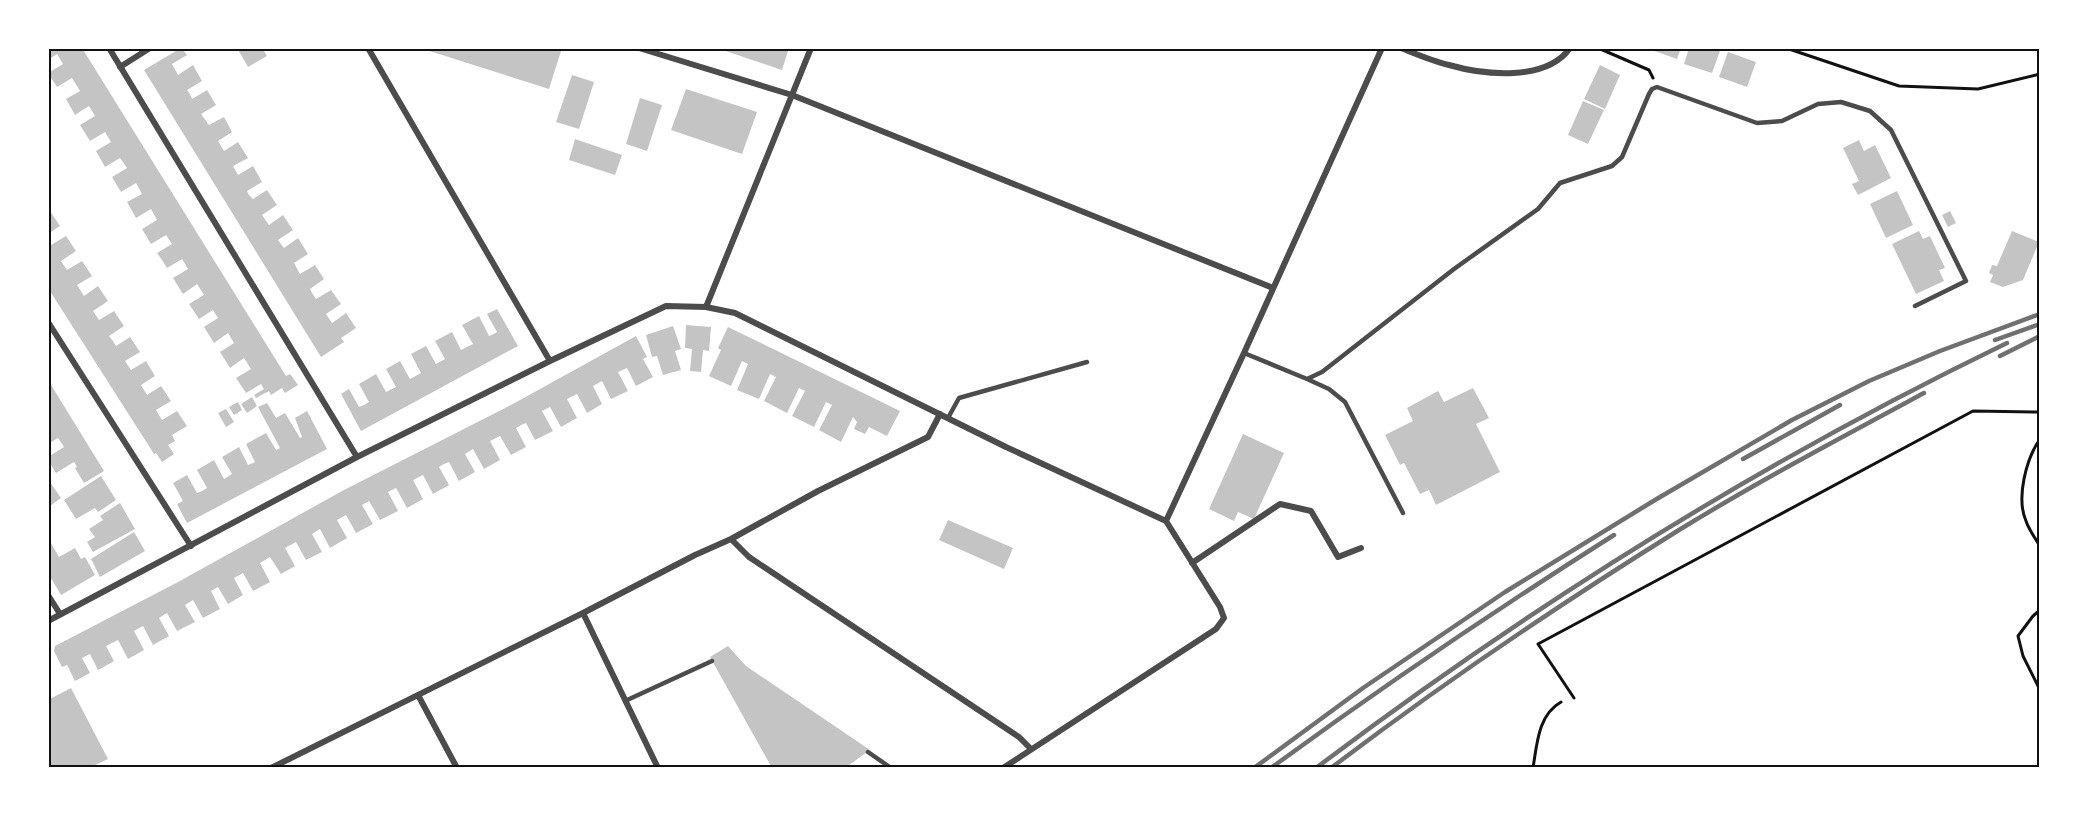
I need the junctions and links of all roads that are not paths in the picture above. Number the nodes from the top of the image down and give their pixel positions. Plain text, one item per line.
1 (109, 48) edge
2 (150, 48) edge
3 (368, 48) edge
4 (639, 48) edge
5 (811, 48) edge
6 (1382, 48) edge
7 (1401, 48) edge
8 (1570, 48) edge
9 (120, 67) junction
10 (792, 95) junction
11 (1274, 288) junction
12 (1915, 306) dead end
13 (706, 307) junction
14 (48, 322) edge
15 (1244, 353) junction
16 (550, 361) junction
17 (1087, 362) dead end
18 (1307, 379) junction
19 (940, 414) junction
20 (948, 418) junction
21 (357, 457) junction
22 (1403, 513) dead end
23 (1166, 521) junction
24 (731, 538) junction
25 (191, 546) junction
26 (1361, 548) dead end
27 (1192, 563) junction
28 (48, 595) edge
29 (583, 613) junction
30 (60, 614) junction
31 (48, 621) edge
32 (712, 661) dead end
33 (418, 695) junction
34 (625, 701) junction
35 (1031, 749) junction
36 (867, 752) dead end
37 (271, 768) edge
38 (458, 768) edge
39 (658, 768) edge
40 (891, 768) edge
41 (1003, 768) edge

1 - 9 street
2 - 9 street
3 - 16 street
4 - 10 street
5 - 10 street
6 - 11 street
7 - 8 street
9 - 21 street
10 - 11 street
10 - 13 street
11 - 15 street
12 - 18 lane
13 - 16 street
13 - 19 street
14 - 25 street
15 - 18 lane
15 - 23 street
16 - 21 street
17 - 20 lane
18 - 22 lane
19 - 20 street
19 - 24 street
20 - 23 street
21 - 25 street
23 - 27 street
24 - 29 street
24 - 35 street
25 - 30 street
26 - 27 street
27 - 35 street
28 - 30 street
29 - 33 street
29 - 34 street
30 - 31 street
32 - 34 lane
33 - 37 street
33 - 38 street
34 - 39 street
35 - 41 street
36 - 40 lane

